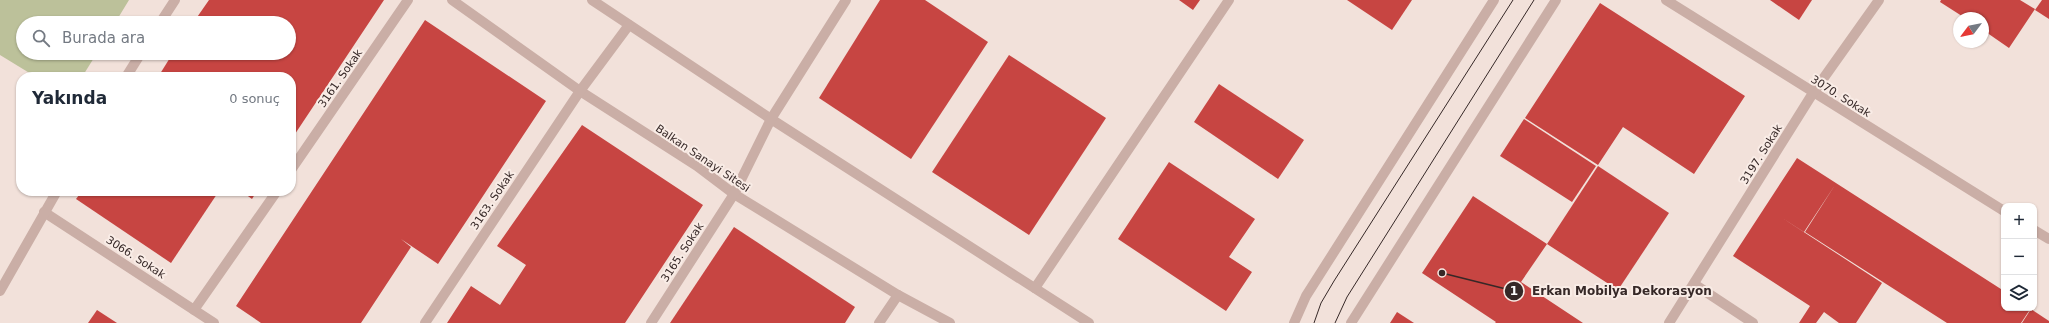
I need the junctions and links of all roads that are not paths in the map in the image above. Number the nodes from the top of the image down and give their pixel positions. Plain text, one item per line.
1 (175, 0) edge
2 (408, 0) edge
3 (452, 0) edge
4 (592, 0) edge
5 (846, 0) edge
6 (1229, 0) edge
7 (1494, 0) edge
8 (1556, 0) edge
9 (1666, 0) edge
10 (1879, 0) edge
11 (165, 16) edge
12 (629, 25) junction
13 (137, 60) edge
14 (129, 72) edge
15 (580, 91) junction
16 (1813, 92) junction
17 (771, 119) junction
18 (296, 163) edge
19 (734, 194) junction
20 (54, 196) edge
21 (274, 196) edge
22 (2001, 209) edge
23 (44, 212) junction
24 (2037, 231) edge
25 (2048, 236) edge
26 (1694, 284) junction
27 (1035, 288) junction
28 (0, 291) edge
29 (898, 295) junction
30 (194, 310) junction
31 (214, 323) edge
32 (425, 323) edge
33 (651, 323) edge
34 (879, 323) edge
35 (950, 323) edge
36 (1089, 323) edge
37 (1294, 323) edge
38 (1351, 323) edge
39 (1669, 323) edge
40 (1753, 323) edge

1 - 11 street
2 - 18 street, 3161. Sokak
3 - 15 street, Balkan Sanayi Sitesi
4 - 12 street
5 - 17 street, 3165. Sokak
6 - 27 street
7 - 37 street
8 - 38 street
9 - 16 street, 3070. Sokak
10 - 16 street, 3197. Sokak
12 - 15 street, 3163. Sokak
12 - 17 street
13 - 14 street
15 - 19 street, Balkan Sanayi Sitesi
15 - 32 street, 3163. Sokak
16 - 22 street, 3070. Sokak
16 - 26 street, 3197. Sokak
17 - 19 street, 3165. Sokak
17 - 27 street
19 - 29 street, Balkan Sanayi Sitesi
19 - 33 street, 3165. Sokak
20 - 23 street
21 - 30 street
23 - 28 street
23 - 30 street, 3066. Sokak
24 - 25 street
26 - 39 street, 3197. Sokak
26 - 40 street
27 - 36 street
29 - 34 street
29 - 35 street, Balkan Sanayi Sitesi
30 - 31 street, 3066. Sokak

